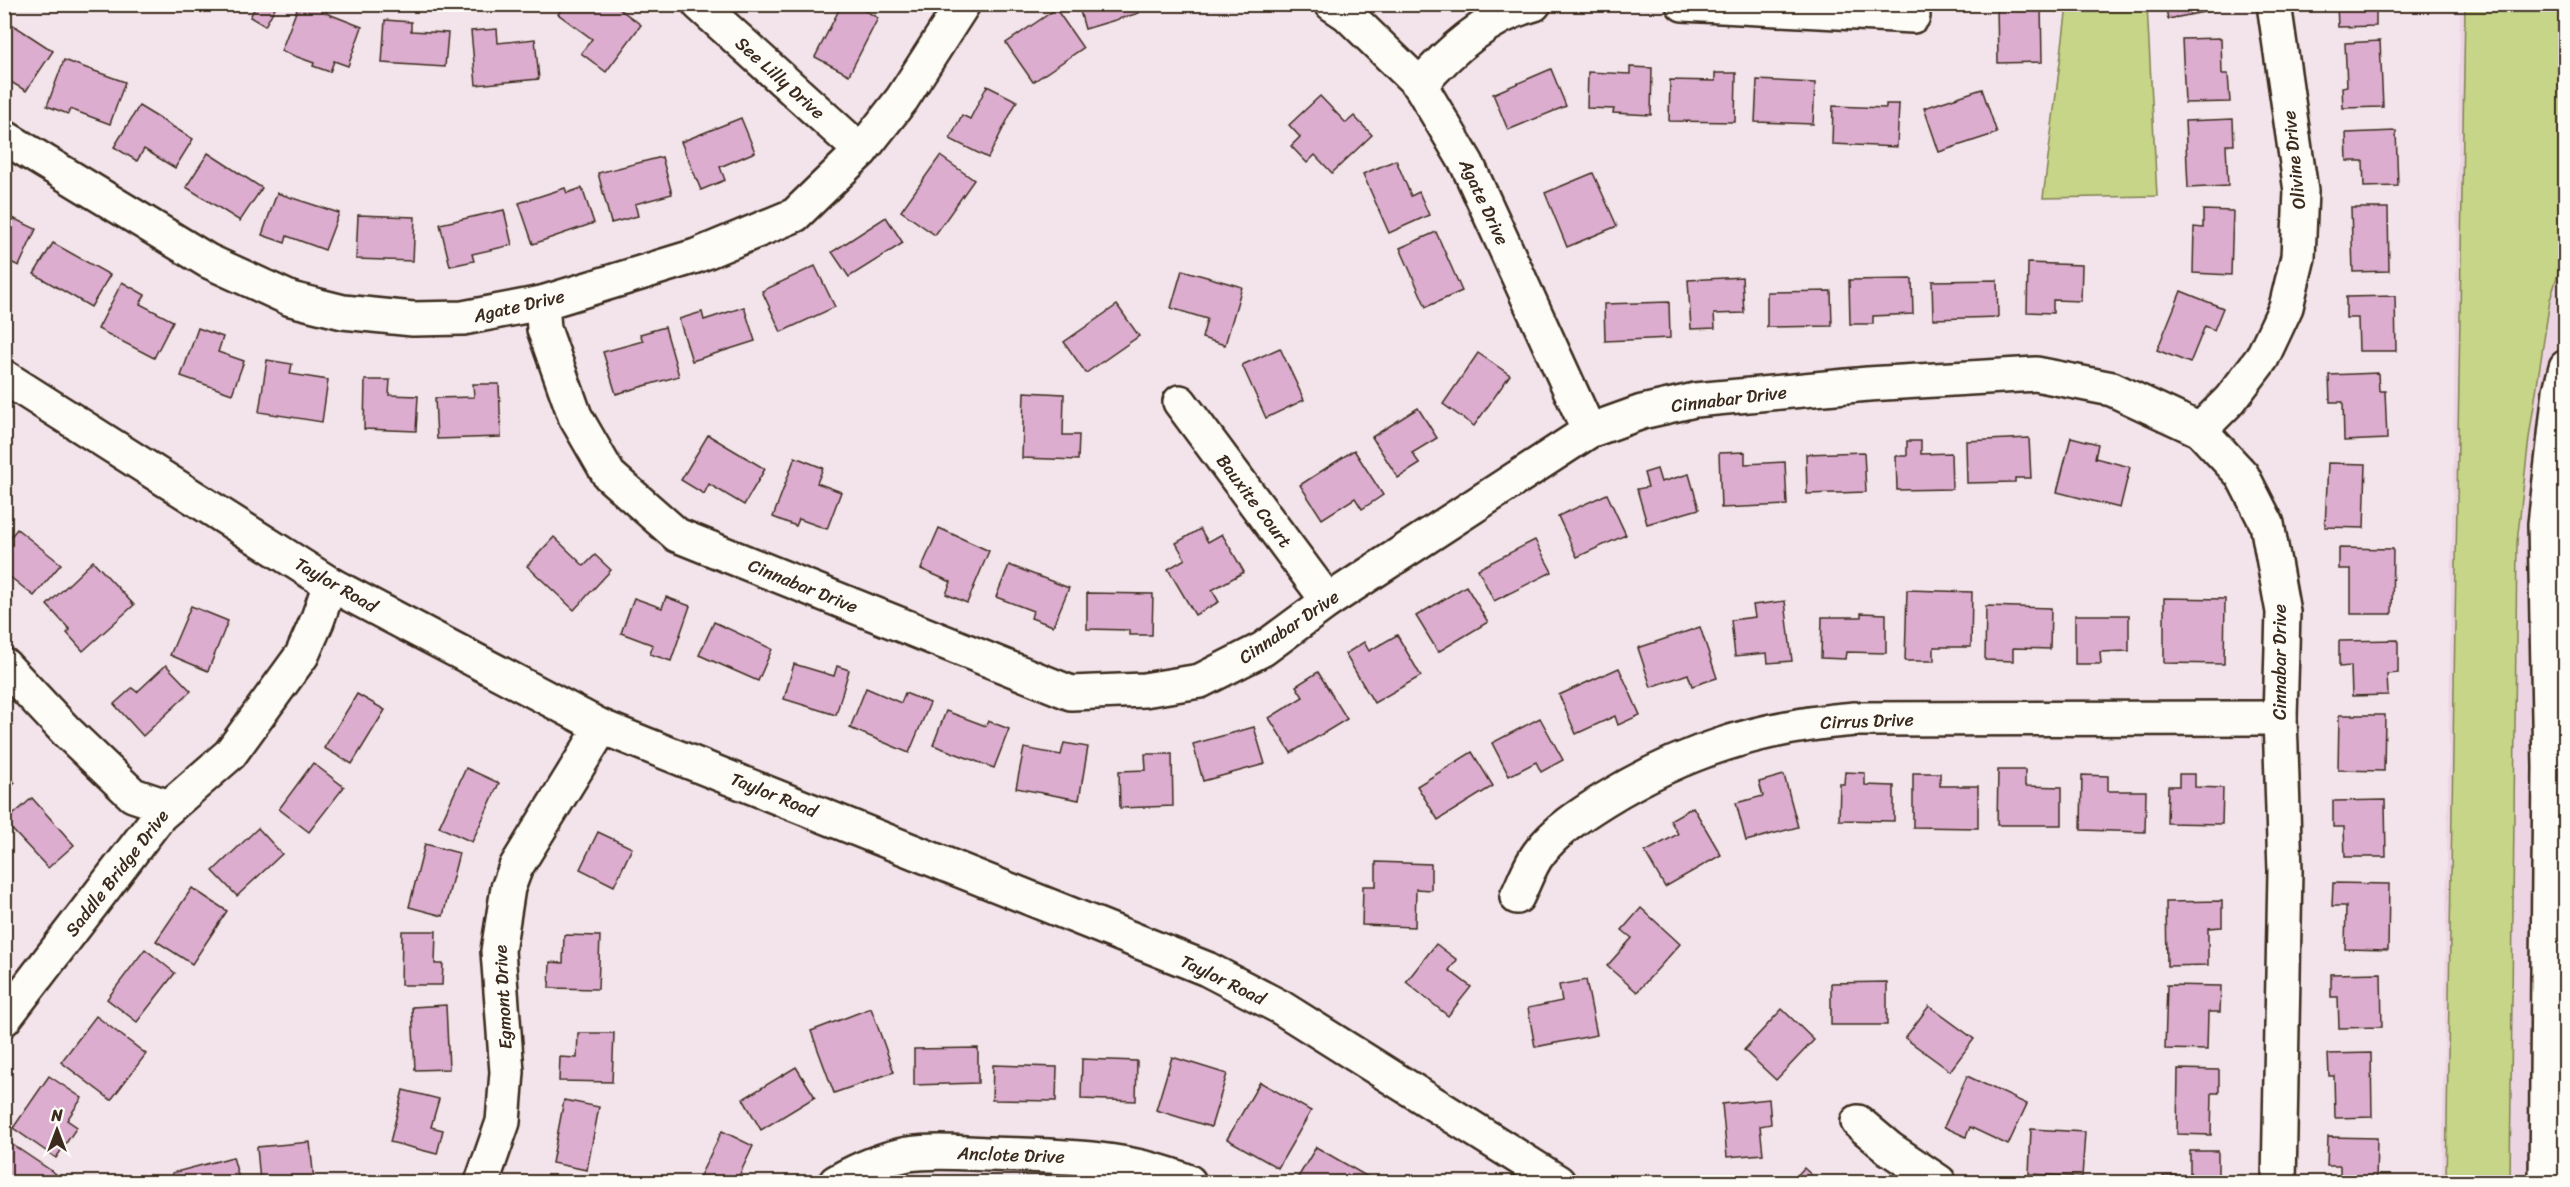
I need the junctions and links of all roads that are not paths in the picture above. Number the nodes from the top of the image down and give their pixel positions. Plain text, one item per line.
1 (699, 4) edge
2 (963, 4) edge
3 (1332, 4) edge
4 (1534, 4) edge
5 (1683, 4) edge
6 (2274, 4) edge
7 (1913, 16) dead end
8 (1420, 85) junction
9 (4, 137) edge
10 (861, 152) junction
11 (542, 303) junction
12 (2565, 367) edge
13 (4, 377) edge
14 (1180, 402) dead end
15 (2200, 430) junction
16 (1589, 431) junction
17 (330, 584) junction
18 (1328, 601) junction
19 (4, 665) edge
20 (2280, 718) junction
21 (602, 727) junction
22 (169, 807) junction
23 (1517, 897) dead end
24 (4, 1018) edge
25 (1858, 1122) dead end
26 (1056, 1169) edge
27 (482, 1182) edge
28 (836, 1182) edge
29 (1189, 1182) edge
30 (1558, 1182) edge
31 (1939, 1182) edge
32 (2279, 1182) edge
33 (2546, 1182) edge

1 - 10 street, See Lilly Drive
2 - 10 street, Agate Drive
3 - 8 street, Agate Drive
4 - 8 street
5 - 7 street
6 - 15 street, Olivine Drive
8 - 16 street, Agate Drive
9 - 11 street, Agate Drive
10 - 11 street, Agate Drive
11 - 18 street, Cinnabar Drive
12 - 33 street
13 - 17 street, Taylor Road
14 - 18 street, Bauxite Court
15 - 16 street, Cinnabar Drive
15 - 20 street, Cinnabar Drive
16 - 18 street, Cinnabar Drive
17 - 21 street, Taylor Road
17 - 22 street, Saddle Bridge Drive
19 - 22 street
20 - 23 street, Cirrus Drive
20 - 32 street, Cinnabar Drive
21 - 27 street, Egmont Drive
21 - 30 street, Taylor Road
22 - 24 street, Saddle Bridge Drive
25 - 31 street
26 - 28 street, Anclote Drive
26 - 29 street, Anclote Drive

